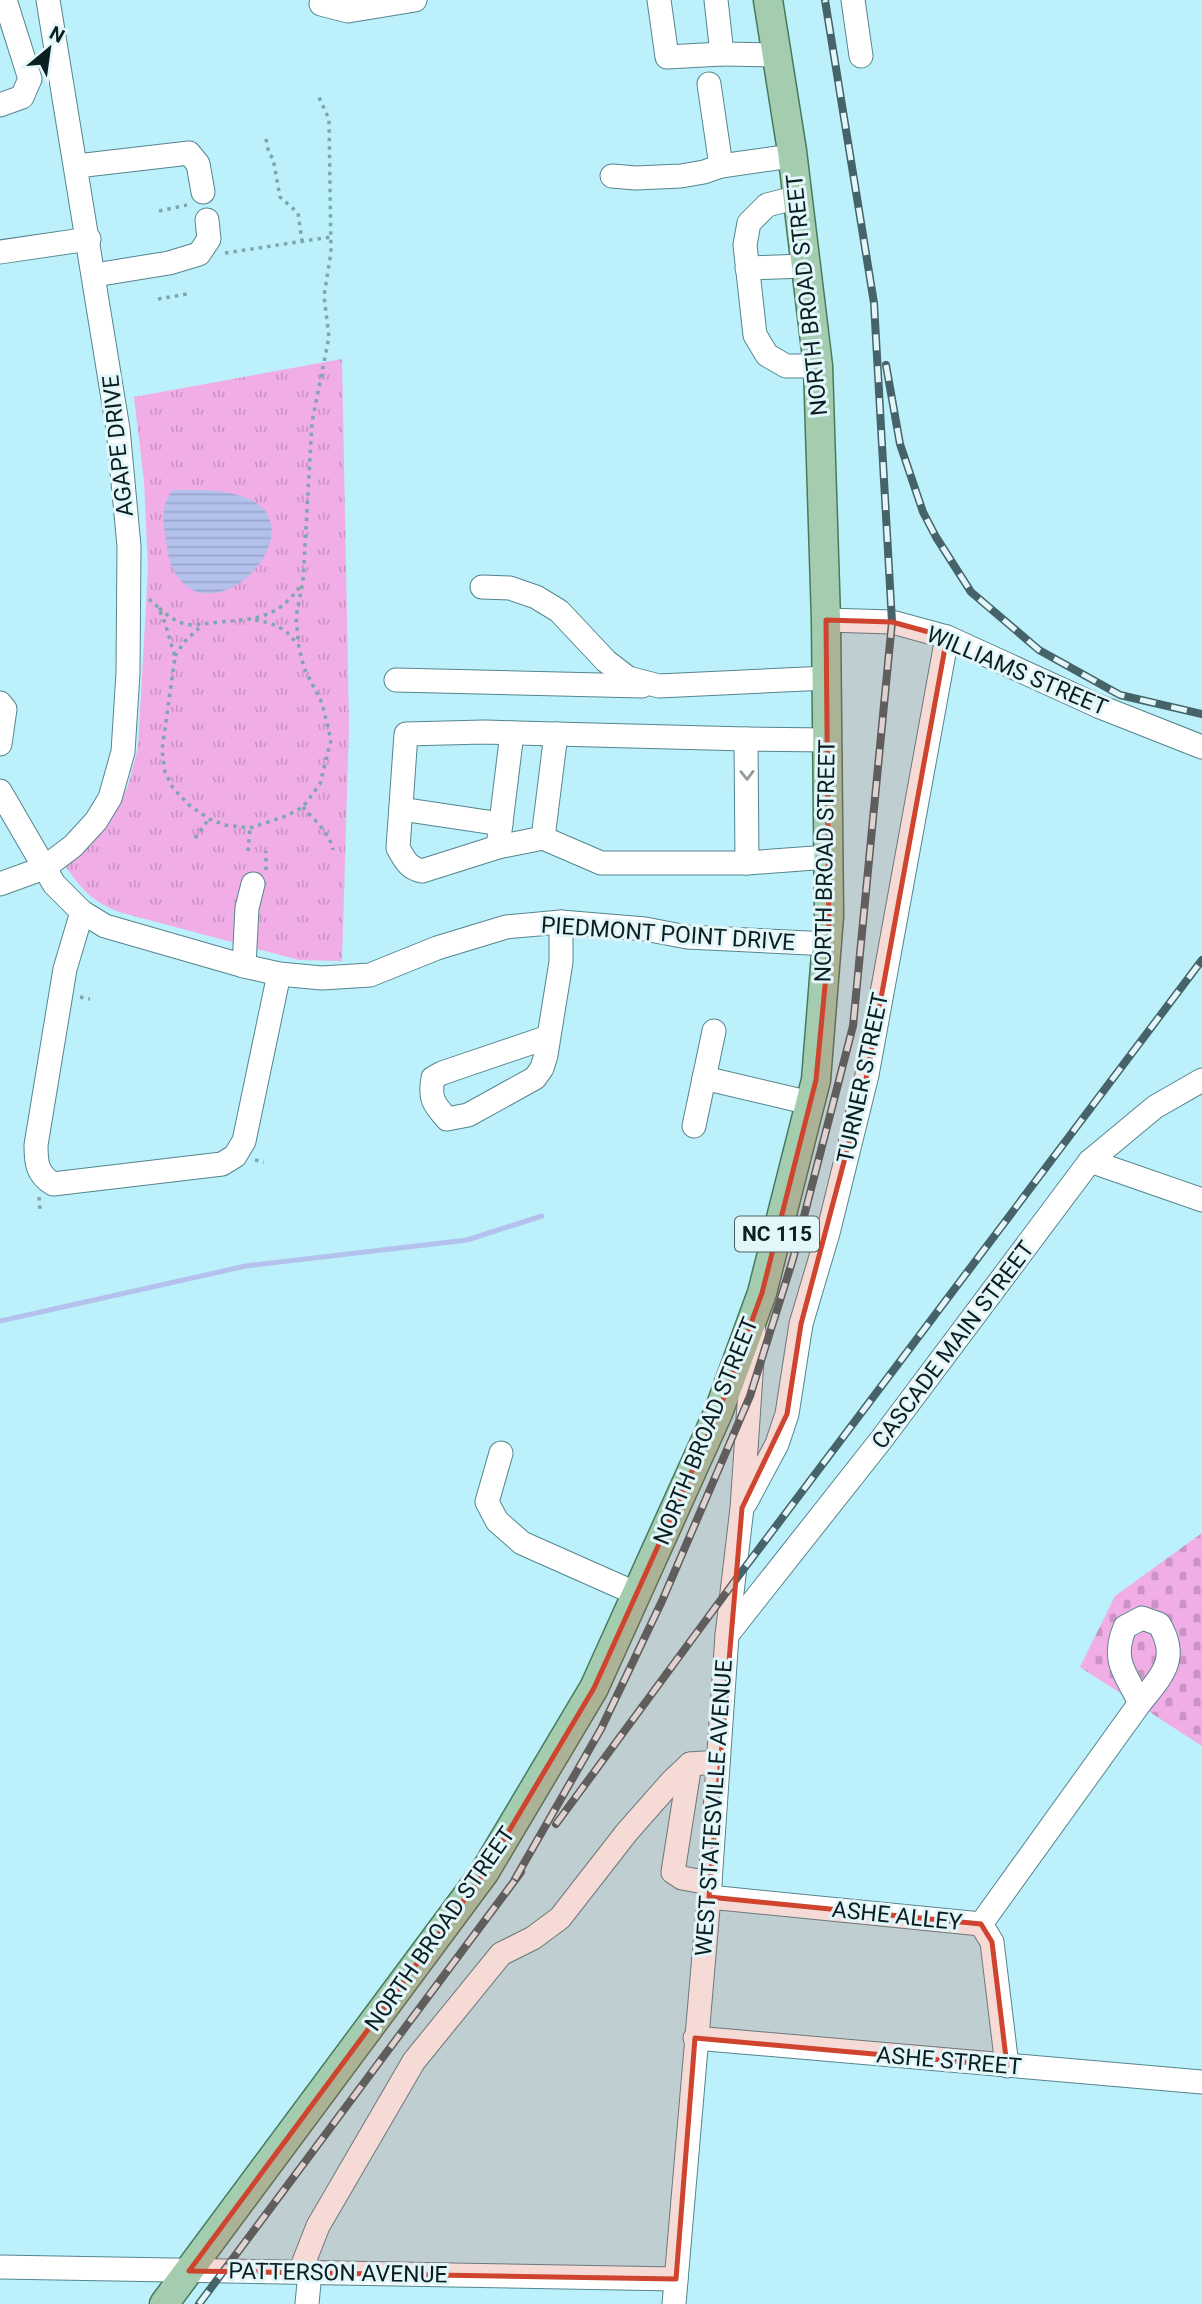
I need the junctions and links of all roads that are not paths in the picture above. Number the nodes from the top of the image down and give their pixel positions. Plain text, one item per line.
1 (5, 0) edge
2 (48, 0) edge
3 (415, 0) edge
4 (659, 0) edge
5 (716, 0) edge
6 (768, 0) edge
7 (853, 0) edge
8 (321, 4) dead end
9 (722, 54) junction
10 (776, 55) junction
11 (861, 56) dead end
12 (61, 72) junction
13 (30, 79) junction
14 (709, 84) dead end
15 (0, 105) edge
16 (792, 156) junction
17 (77, 166) junction
18 (721, 166) junction
19 (612, 176) dead end
20 (798, 197) junction
21 (194, 199) road end
22 (207, 220) dead end
23 (89, 239) junction
24 (0, 252) edge
25 (806, 266) junction
26 (747, 268) junction
27 (95, 275) junction
28 (818, 366) junction
29 (482, 587) dead end
30 (826, 620) junction
31 (947, 637) junction
32 (827, 678) junction
33 (396, 680) dead end
34 (659, 686) junction
35 (0, 703) edge
36 (512, 733) junction
37 (556, 734) junction
38 (746, 738) junction
39 (827, 740) junction
40 (0, 744) edge
41 (1202, 747) edge
42 (0, 791) edge
43 (401, 809) junction
44 (501, 824) junction
45 (543, 838) junction
46 (498, 847) junction
47 (828, 857) junction
48 (747, 863) junction
49 (44, 869) junction
50 (0, 884) edge
51 (253, 884) dead end
52 (82, 912) junction
53 (561, 922) junction
54 (829, 944) junction
55 (244, 966) junction
56 (279, 974) junction
57 (713, 1031) dead end
58 (548, 1037) junction
59 (704, 1078) junction
60 (1202, 1080) edge
61 (810, 1104) junction
62 (694, 1126) dead end
63 (1090, 1161) junction
64 (1202, 1200) edge
65 (755, 1311) junction
66 (501, 1453) dead end
67 (743, 1508) junction
68 (637, 1594) junction
69 (727, 1635) junction
70 (1140, 1703) dead end
71 (718, 1762) junction
72 (690, 1764) junction
73 (709, 1890) junction
74 (981, 1924) junction
75 (695, 2038) junction
76 (1007, 2066) junction
77 (1202, 2082) edge
78 (0, 2267) edge
79 (189, 2271) junction
80 (305, 2272) junction
81 (676, 2279) junction
82 (164, 2304) edge
83 (307, 2304) edge
84 (674, 2304) edge

1 - 13 street
2 - 12 street, AGAPE DRIVE
3 - 8 street
4 - 9 street
5 - 9 street
6 - 10 main road, NORTH BROAD STREET / NC 115
7 - 11 street
9 - 10 street
10 - 16 main road, NORTH BROAD STREET / NC 115
12 - 13 street
12 - 17 street, AGAPE DRIVE
13 - 15 street
14 - 18 street
16 - 18 street
16 - 20 main road, NORTH BROAD STREET / NC 115
17 - 21 street
17 - 23 street, AGAPE DRIVE
18 - 19 street
20 - 25 main road, NORTH BROAD STREET / NC 115
20 - 26 street
22 - 27 street
23 - 24 street
23 - 27 street, AGAPE DRIVE
25 - 26 street
25 - 28 main road, NORTH BROAD STREET / NC 115
26 - 28 street
27 - 49 street, AGAPE DRIVE
28 - 30 main road, NORTH BROAD STREET / NC 115
29 - 34 street
30 - 31 street, WILLIAMS STREET
30 - 32 main road, NORTH BROAD STREET / NC 115
31 - 41 street, WILLIAMS STREET
31 - 67 street, TURNER STREET
32 - 34 street
32 - 39 main road, NORTH BROAD STREET / NC 115
33 - 34 street
35 - 40 street
36 - 37 street
36 - 43 street
36 - 44 street
37 - 38 street
37 - 45 street
38 - 39 street
38 -> 48 street
39 - 47 main road, NORTH BROAD STREET / NC 115
42 - 49 street, PIEDMONT POINT DRIVE
43 - 44 street
43 - 46 street
44 - 46 street
45 - 46 street
45 - 48 street
47 - 48 street
47 - 54 main road, NORTH BROAD STREET / NC 115
49 - 50 street, AGAPE DRIVE
49 - 52 street, PIEDMONT POINT DRIVE
51 - 55 street
52 - 55 street, PIEDMONT POINT DRIVE
52 - 56 street
53 - 54 street, PIEDMONT POINT DRIVE
53 - 56 street, PIEDMONT POINT DRIVE
53 - 58 street
54 - 61 main road, NORTH BROAD STREET / NC 115
55 - 56 street, PIEDMONT POINT DRIVE
57 - 59 street
58 - 58 street
59 - 61 street
59 - 62 street
60 - 63 street, CASCADE MAIN STREET
61 - 65 main road, NORTH BROAD STREET / NC 115
63 - 64 street
63 - 69 street, CASCADE MAIN STREET
65 - 67 street, WEST STATESVILLE AVENUE
65 - 68 main road, NORTH BROAD STREET / NC 115
66 - 68 street
67 - 69 street, WEST STATESVILLE AVENUE
68 - 79 main road, NORTH BROAD STREET / NC 115
69 - 71 street, WEST STATESVILLE AVENUE
70 - 74 street
71 - 72 street
71 - 73 street, WEST STATESVILLE AVENUE
72 - 73 street, ASHE ALLEY
72 - 80 street
73 - 74 street, ASHE ALLEY
73 - 75 street, WEST STATESVILLE AVENUE
74 - 76 street, ASHE ALLEY
75 - 76 street, ASHE STREET
75 - 81 street, WEST STATESVILLE AVENUE
76 - 77 street, ASHE STREET
78 - 79 street, PATTERSON AVENUE
79 - 80 street, PATTERSON AVENUE
79 - 82 main road, NORTH BROAD STREET / NC 115
80 - 81 street, PATTERSON AVENUE
80 - 83 street
81 - 84 street, WEST STATESVILLE AVENUE

